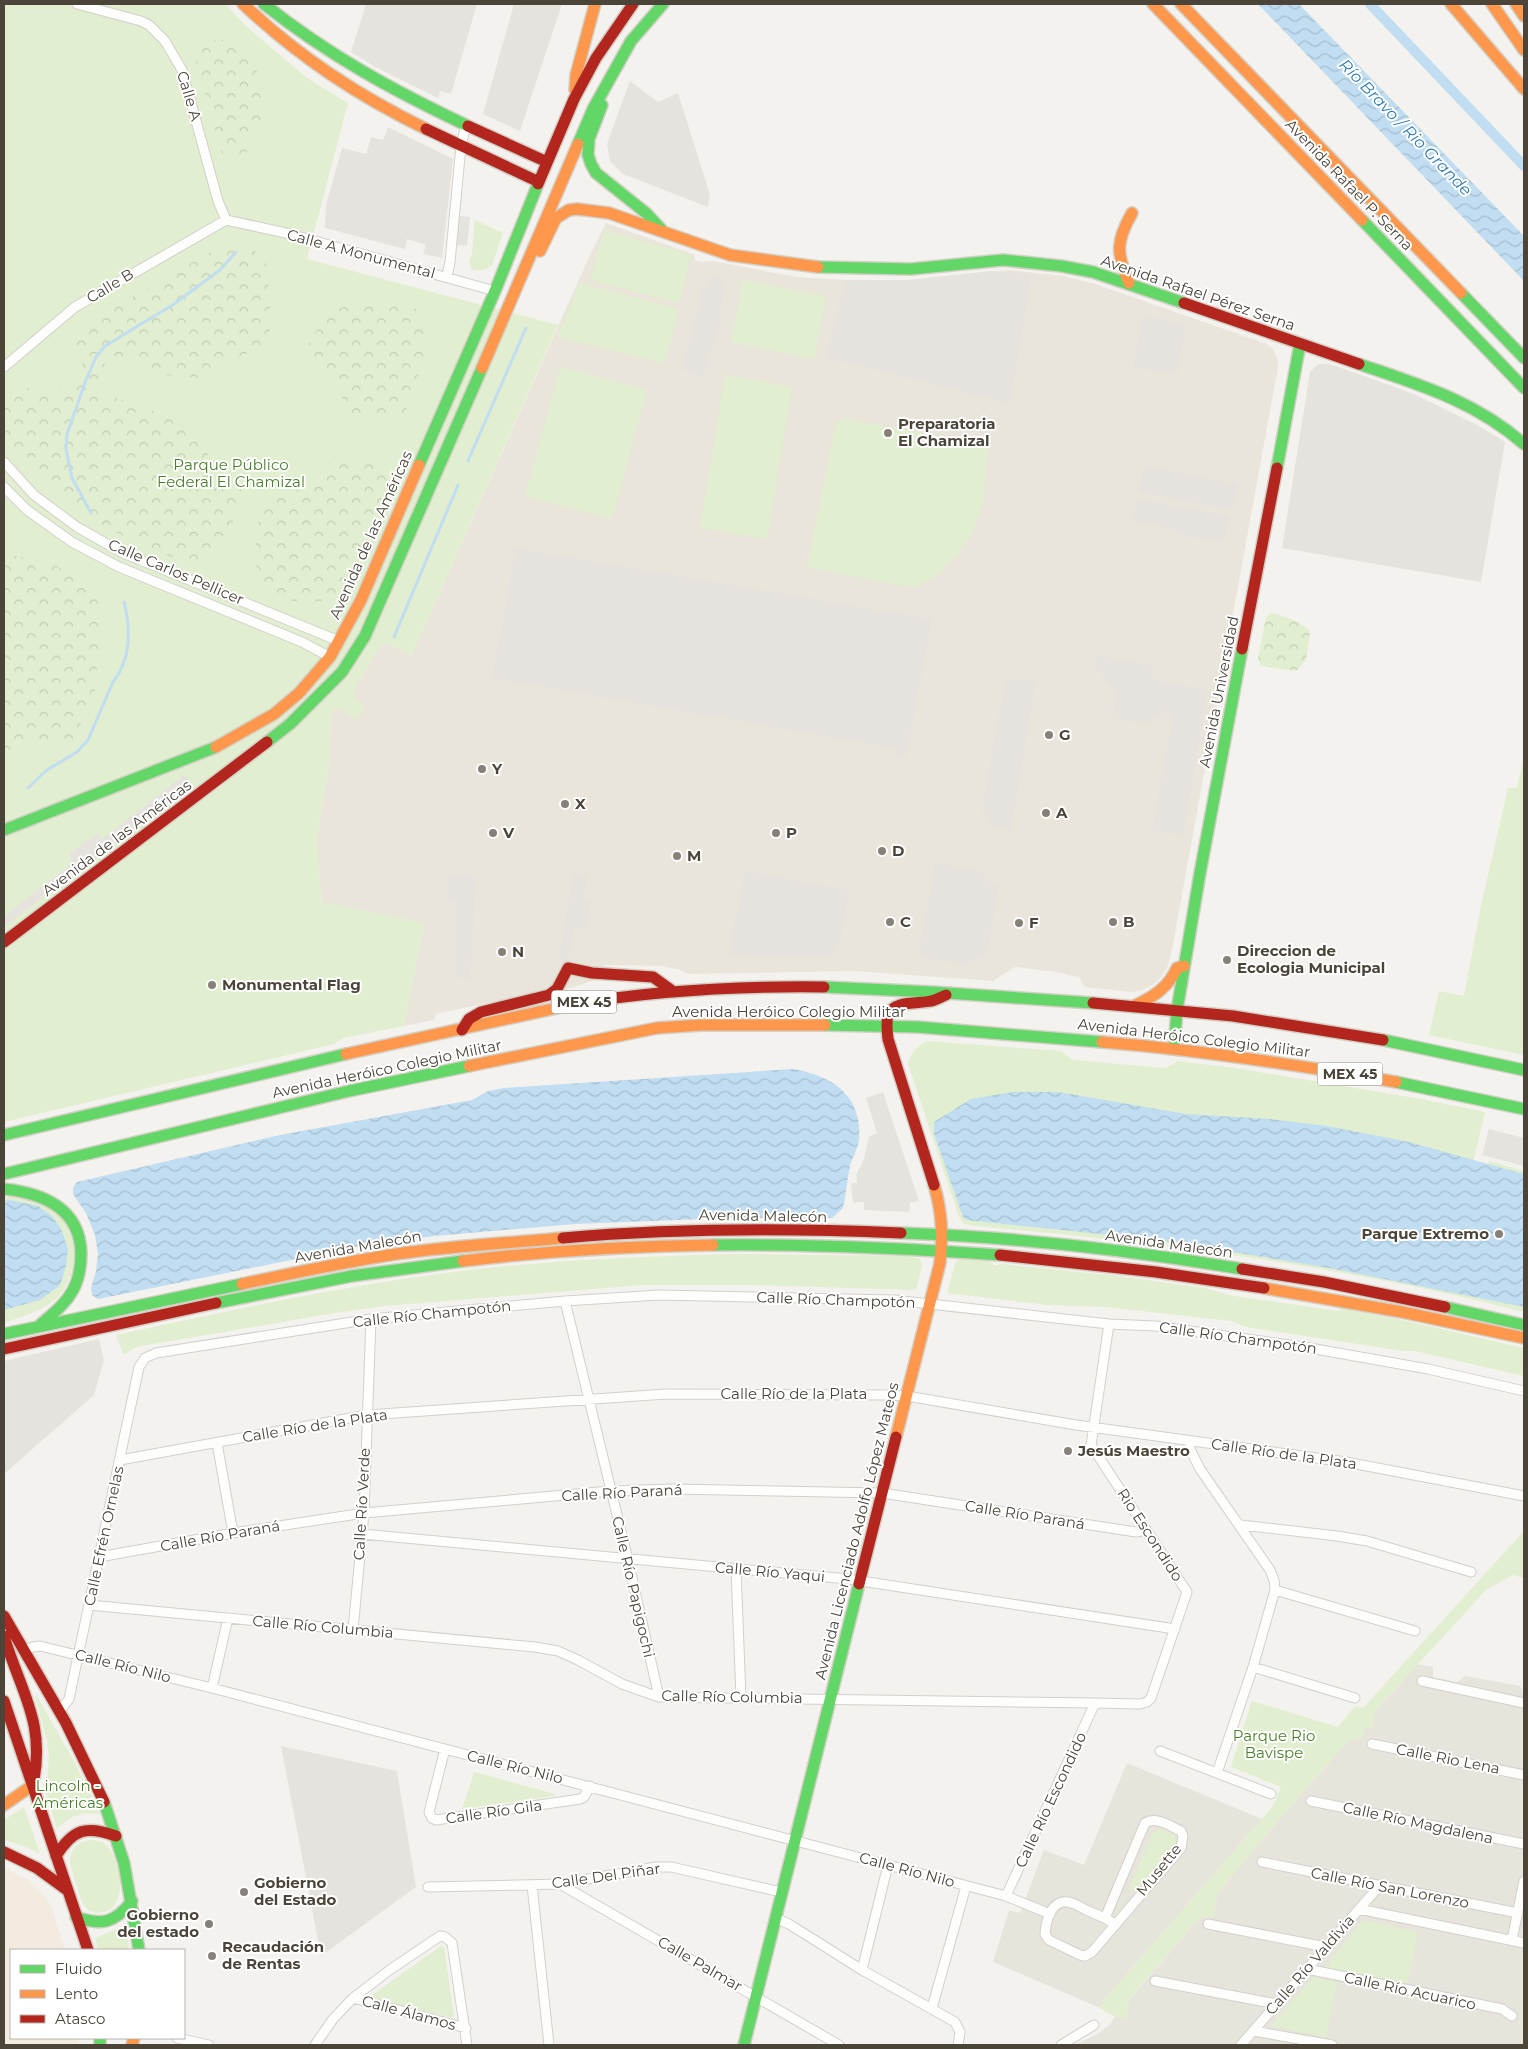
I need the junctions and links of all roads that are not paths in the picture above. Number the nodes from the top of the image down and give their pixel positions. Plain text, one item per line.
1 (77, 4) edge
2 (243, 4) edge
3 (264, 4) edge
4 (595, 4) edge
5 (633, 4) edge
6 (663, 4) edge
7 (1153, 4) edge
8 (1181, 4) edge
9 (1451, 4) edge
10 (1492, 4) edge
11 (1516, 4) edge
12 (1524, 16) edge
13 (1524, 50) edge
14 (607, 83) junction
15 (1524, 89) edge
16 (574, 99) junction
17 (466, 125) junction
18 (461, 146) junction
19 (547, 162) junction
20 (538, 182) junction
21 (1132, 213) dead end
22 (226, 220) junction
23 (664, 232) junction
24 (447, 276) junction
25 (1129, 283) junction
26 (495, 291) junction
27 (513, 297) junction
28 (1300, 344) junction
29 (1524, 358) edge
30 (4, 367) edge
31 (1524, 388) edge
32 (467, 402) junction
33 (1524, 444) edge
34 (4, 462) edge
35 (4, 487) edge
36 (339, 642) junction
37 (330, 657) junction
38 (4, 830) edge
39 (4, 942) edge
40 (1184, 966) junction
41 (671, 990) junction
42 (951, 993) junction
43 (1133, 1007) junction
44 (1177, 1010) junction
45 (886, 1025) junction
46 (462, 1030) junction
47 (1174, 1048) junction
48 (1524, 1070) edge
49 (1524, 1109) edge
50 (4, 1135) edge
51 (4, 1174) edge
52 (4, 1189) edge
53 (943, 1234) junction
54 (942, 1250) junction
55 (565, 1301) junction
56 (930, 1304) junction
57 (371, 1319) junction
58 (1109, 1324) junction
59 (1524, 1325) edge
60 (39, 1326) junction
61 (4, 1334) edge
62 (1524, 1338) edge
63 (4, 1349) edge
64 (145, 1358) joint
65 (1524, 1391) edge
66 (907, 1396) junction
67 (587, 1399) junction
68 (367, 1415) junction
69 (1094, 1427) junction
70 (1189, 1441) junction
71 (217, 1443) junction
72 (120, 1460) junction
73 (610, 1491) junction
74 (882, 1493) junction
75 (1524, 1496) edge
76 (364, 1513) junction
77 (1241, 1526) junction
78 (1146, 1530) junction
79 (233, 1533) junction
80 (362, 1534) junction
81 (99, 1557) junction
82 (628, 1560) junction
83 (736, 1569) junction
84 (1471, 1572) dead end
85 (860, 1581) junction
86 (1275, 1590) junction
87 (89, 1606) junction
88 (4, 1616) edge
89 (228, 1618) junction
90 (1175, 1629) junction
91 (353, 1630) junction
92 (1415, 1631) dead end
93 (4, 1636) edge
94 (24, 1650) junction
95 (78, 1655) junction
96 (1253, 1667) junction
97 (1422, 1681) dead end
98 (212, 1688) junction
99 (658, 1697) junction
100 (740, 1698) junction
101 (1355, 1698) dead end
102 (829, 1699) junction
103 (4, 1701) edge
104 (1147, 1702) joint
105 (1524, 1702) edge
106 (1095, 1703) junction
107 (59, 1712) junction
108 (1372, 1744) dead end
109 (445, 1749) junction
110 (1160, 1751) dead end
111 (1217, 1774) junction
112 (1524, 1775) edge
113 (33, 1785) junction
114 (590, 1786) junction
115 (1271, 1794) dead end
116 (1311, 1801) dead end
117 (4, 1805) edge
118 (116, 1836) junction
119 (794, 1840) junction
120 (1524, 1844) edge
121 (4, 1852) edge
122 (56, 1856) junction
123 (1262, 1862) dead end
124 (888, 1865) junction
125 (1524, 1881) edge
126 (560, 1884) junction
127 (532, 1885) junction
128 (1380, 1885) junction
129 (966, 1886) junction
130 (428, 1887) dead end
131 (67, 1890) junction
132 (781, 1892) junction
133 (1006, 1896) junction
134 (132, 1902) junction
135 (1360, 1909) junction
136 (1518, 1913) junction
137 (1050, 1914) junction
138 (76, 1917) junction
139 (775, 1918) junction
140 (1106, 1918) junction
141 (1115, 1924) junction
142 (1208, 1924) dead end
143 (1512, 1940) junction
144 (1524, 1943) edge
145 (1326, 1947) junction
146 (88, 1949) edge
147 (139, 1949) edge
148 (1307, 1969) junction
149 (862, 1970) junction
150 (1155, 1981) dead end
151 (756, 1996) junction
152 (353, 1998) junction
153 (1277, 2004) junction
154 (932, 2008) junction
155 (1512, 2016) dead end
156 (1094, 2024) dead end
157 (466, 2028) junction
158 (1254, 2031) junction
159 (181, 2039) edge
160 (208, 2045) edge
161 (315, 2045) edge
162 (468, 2045) edge
163 (549, 2045) edge
164 (744, 2045) edge
165 (839, 2045) edge
166 (958, 2045) edge
167 (1061, 2045) edge
168 (1241, 2045) edge
169 (1332, 2045) edge

1 - 22 street, Calle A
2 - 18 main road
3 - 17 main road
4 - 16 main road
5 - 16 main road
6 - 14 main road
7 - 31 main road, Avenida Rafael P. Serna
8 - 29 main road, Avenida Rafael P. Serna
9 - 15 main road
10 - 13 main road
11 - 12 main road
14 - 23 main road
14 - 27 main road
16 - 19 main road, Avenida de las Américas
17 - 18 street
17 - 19 main road
18 - 20 main road
18 - 24 street
19 - 20 main road, Avenida de las Américas
20 - 26 main road, Avenida de las Américas
21 - 25 main road
22 - 24 street, Calle A Monumental
22 - 30 street, Calle B
23 - 25 main road, Avenida Rafael Pérez Serna
23 - 27 main road, Avenida Rafael Pérez Serna
24 - 26 street, Calle A Monumental
25 - 28 main road, Avenida Rafael Pérez Serna
26 - 32 main road
26 - 36 main road, Avenida de las Américas
27 - 32 main road, Avenida de las Américas
28 - 33 main road, Avenida Rafael Pérez Serna
28 - 40 main road, Avenida Universidad
32 - 39 main road, Avenida de las Américas
34 - 36 street, Calle Carlos Pellicer
35 - 37 street, Calle Carlos Pellicer
36 - 37 main road, Avenida de las Américas
37 - 38 main road, Avenida de las Américas
40 - 43 main road
40 - 44 main road, Avenida Universidad
41 - 42 main road, Avenida Heróico Colegio Militar / MEX 45
41 - 46 main road, Avenida Heróico Colegio Militar / MEX 45
41 - 46 main road
42 - 43 main road, Avenida Heróico Colegio Militar / MEX 45
42 - 45 main road
43 - 44 main road, Avenida Heróico Colegio Militar / MEX 45
44 - 47 main road, Avenida Universidad
44 - 48 main road, Avenida Heróico Colegio Militar / MEX 45
45 - 47 main road, Avenida Heróico Colegio Militar / MEX 45
45 - 51 main road, Avenida Heróico Colegio Militar / MEX 45
45 - 53 main road, Avenida Licenciado Adolfo López Mateos
46 - 50 main road, Avenida Heróico Colegio Militar / MEX 45
47 - 49 main road, Avenida Heróico Colegio Militar / MEX 45
52 - 60 main road
53 - 54 main road, Avenida Licenciado Adolfo López Mateos
53 - 59 main road, Avenida Malecón
53 - 60 main road, Avenida Malecón
54 - 56 main road, Avenida Licenciado Adolfo López Mateos
54 - 62 main road, Avenida Malecón
54 - 63 main road, Avenida Malecón
55 - 56 street, Calle Río Champotón
55 - 57 street, Calle Río Champotón
55 - 67 street, Calle Río Papigochi
56 - 58 street, Calle Río Champotón
56 - 66 main road, Avenida Licenciado Adolfo López Mateos
57 - 64 street, Calle Río Champotón
57 - 68 street, Calle Río Verde
58 - 65 street, Calle Río Champotón
58 - 69 street, Rio Escondido
60 - 61 main road, Avenida Malecón
64 - 72 street, Calle Efrén Ornelas
66 - 67 street, Calle Río de la Plata
66 - 69 street, Calle Río de la Plata
66 - 74 main road, Avenida Licenciado Adolfo López Mateos
67 - 68 street, Calle Río de la Plata
67 - 73 street, Calle Río Papigochi
68 - 71 street, Calle Río de la Plata
68 - 76 street, Calle Río Verde
69 - 70 street, Calle Río de la Plata
69 - 78 street, Rio Escondido
70 - 75 street, Calle Río de la Plata
70 - 77 street
71 - 72 street, Calle Río de la Plata
71 - 79 street
72 - 81 street, Calle Efrén Ornelas
73 - 74 street, Calle Río Paraná
73 - 76 street, Calle Río Paraná
73 - 82 street, Calle Río Papigochi
74 - 78 street, Calle Río Paraná
74 - 85 main road, Avenida Licenciado Adolfo López Mateos
76 - 79 street, Calle Río Paraná
76 - 80 street, Calle Río Verde
77 - 84 street
77 - 86 street
78 - 90 street, Rio Escondido
79 - 81 street, Calle Río Paraná
80 - 82 street, Calle Río Yaqui
80 - 91 street, Calle Río Verde
81 - 87 street, Calle Efrén Ornelas
82 - 83 street, Calle Río Yaqui
82 - 99 street, Calle Río Papigochi
83 - 85 street, Calle Río Yaqui
83 - 100 street
85 - 90 street, Calle Río Yaqui
85 - 102 main road, Avenida Licenciado Adolfo López Mateos
86 - 92 street
86 - 96 street
87 - 89 street, Calle Río Columbia
87 - 95 street, Calle Efrén Ornelas
88 - 94 main road
89 - 91 street, Calle Río Columbia
89 - 98 street
90 - 104 street, Rio Escondido
91 - 99 street, Calle Río Columbia
93 - 113 main road
94 - 95 street, Calle Río Nilo
94 - 107 main road
95 - 98 street, Calle Río Nilo
95 - 107 street, Calle Efrén Ornelas
96 - 101 street
96 - 111 street
97 - 105 street
98 - 109 street, Calle Río Nilo
99 - 100 street, Calle Río Columbia
100 - 102 street, Calle Río Columbia
102 - 106 street, Calle Río Columbia
102 - 119 main road, Avenida Licenciado Adolfo López Mateos
103 - 113 main road
104 - 106 street, Calle Río Columbia
106 - 133 street, Calle Río Escondido
107 - 118 main road
108 - 112 street, Calle Rio Lena
109 - 114 street, Calle Río Nilo
109 - 114 street, Calle Río Gila
110 - 111 street
111 - 115 street
113 - 117 main road
113 - 122 main road
114 - 119 street, Calle Río Nilo
116 - 120 street, Calle Río Magdalena
118 - 122 main road
118 - 134 main road
119 - 124 street, Calle Río Nilo
119 - 132 main road, Avenida Licenciado Adolfo López Mateos
121 - 131 main road
122 - 131 main road
123 - 128 street, Calle Río San Lorenzo
124 - 129 street, Calle Río Nilo
124 - 149 street
125 - 136 street
126 - 127 street, Calle Del Piñar
126 - 132 street, Calle Del Piñar
126 - 151 street, Calle Palmar
127 - 130 street, Calle Del Piñar
127 - 163 street
128 - 135 street, Calle Río Valdivia
128 - 136 street, Calle Río San Lorenzo
129 - 133 street, Calle Río Nilo
129 - 154 street
131 - 138 main road
132 - 139 main road, Avenida Licenciado Adolfo López Mateos
133 - 137 street
134 - 138 main road
134 - 147 main road
135 - 143 street, Calle Río San Lorenzo
135 - 145 street, Calle Río Valdivia
136 - 143 street
137 - 140 street
137 - 141 street, Musette
138 - 146 main road
139 - 149 street
139 - 151 main road, Avenida Licenciado Adolfo López Mateos
140 - 141 street
140 - 141 street, Musette
142 - 145 street
143 - 144 street, Calle Río San Lorenzo
145 - 148 street, Calle Río Valdivia
148 - 153 street, Calle Río Valdivia
148 - 155 street, Calle Río Acuarico
149 - 154 street
150 - 153 street
151 - 164 main road, Avenida Licenciado Adolfo López Mateos
151 - 165 street, Calle Palmar
152 - 157 street, Calle Álamos
152 - 157 street
152 - 161 street
153 - 158 street, Calle Río Valdivia
154 - 166 street
156 - 167 street
157 - 162 street
158 - 168 street, Calle Río Valdivia
158 - 169 street
159 - 160 street

